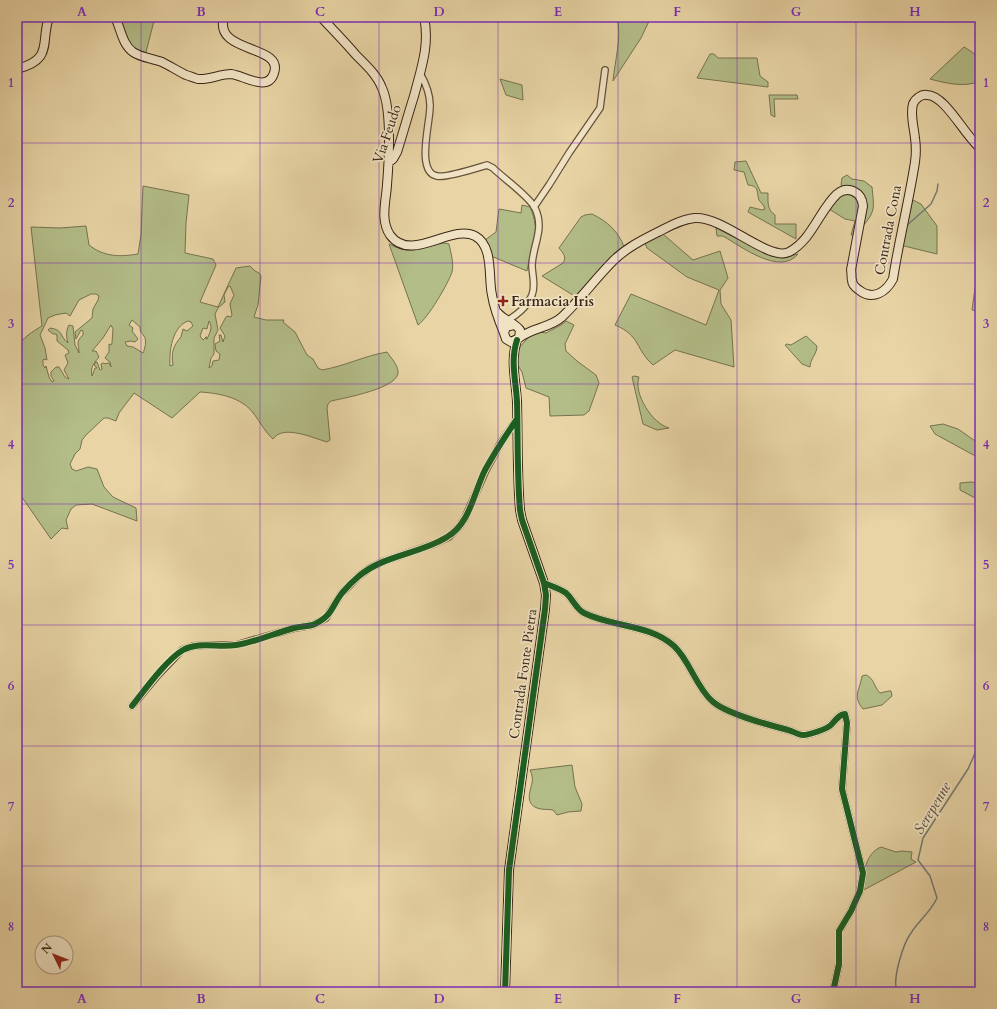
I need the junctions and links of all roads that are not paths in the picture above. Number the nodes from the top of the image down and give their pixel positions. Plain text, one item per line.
1 (49, 17) edge
2 (115, 17) edge
3 (224, 17) edge
4 (321, 17) edge
5 (424, 17) edge
6 (17, 69) edge
7 (605, 70) dead end
8 (420, 73) junction
9 (980, 148) edge
10 (389, 162) junction
11 (534, 207) junction
12 (495, 309) junction
13 (513, 324) junction
14 (540, 327) junction
15 (505, 336) junction
16 (518, 339) junction
17 (513, 363) junction
18 (517, 419) junction
19 (544, 583) junction
20 (132, 706) dead end
21 (505, 992) edge
22 (834, 992) edge

1 - 6 main road
2 - 3 main road
4 - 10 main road
5 - 8 main road, Via Feudo
7 - 11 street
8 - 10 main road, Via Feudo
8 - 11 street
9 - 14 main road, Contrada Cona
10 - 12 main road, Via Feudo
11 - 13 street
12 - 13 main road
12 - 15 main road, Via Feudo
13 - 14 main road, Contrada Cona
13 - 15 main road
13 - 16 main road
14 - 16 main road, Contrada Cona
15 - 16 main road
15 - 17 main road, Via Feudo
16 - 17 main road
17 - 18 main road, Contrada Fonte Pietra
18 - 19 main road, Contrada Fonte Pietra
18 - 20 street
19 - 21 main road, Contrada Fonte Pietra
19 - 22 street

